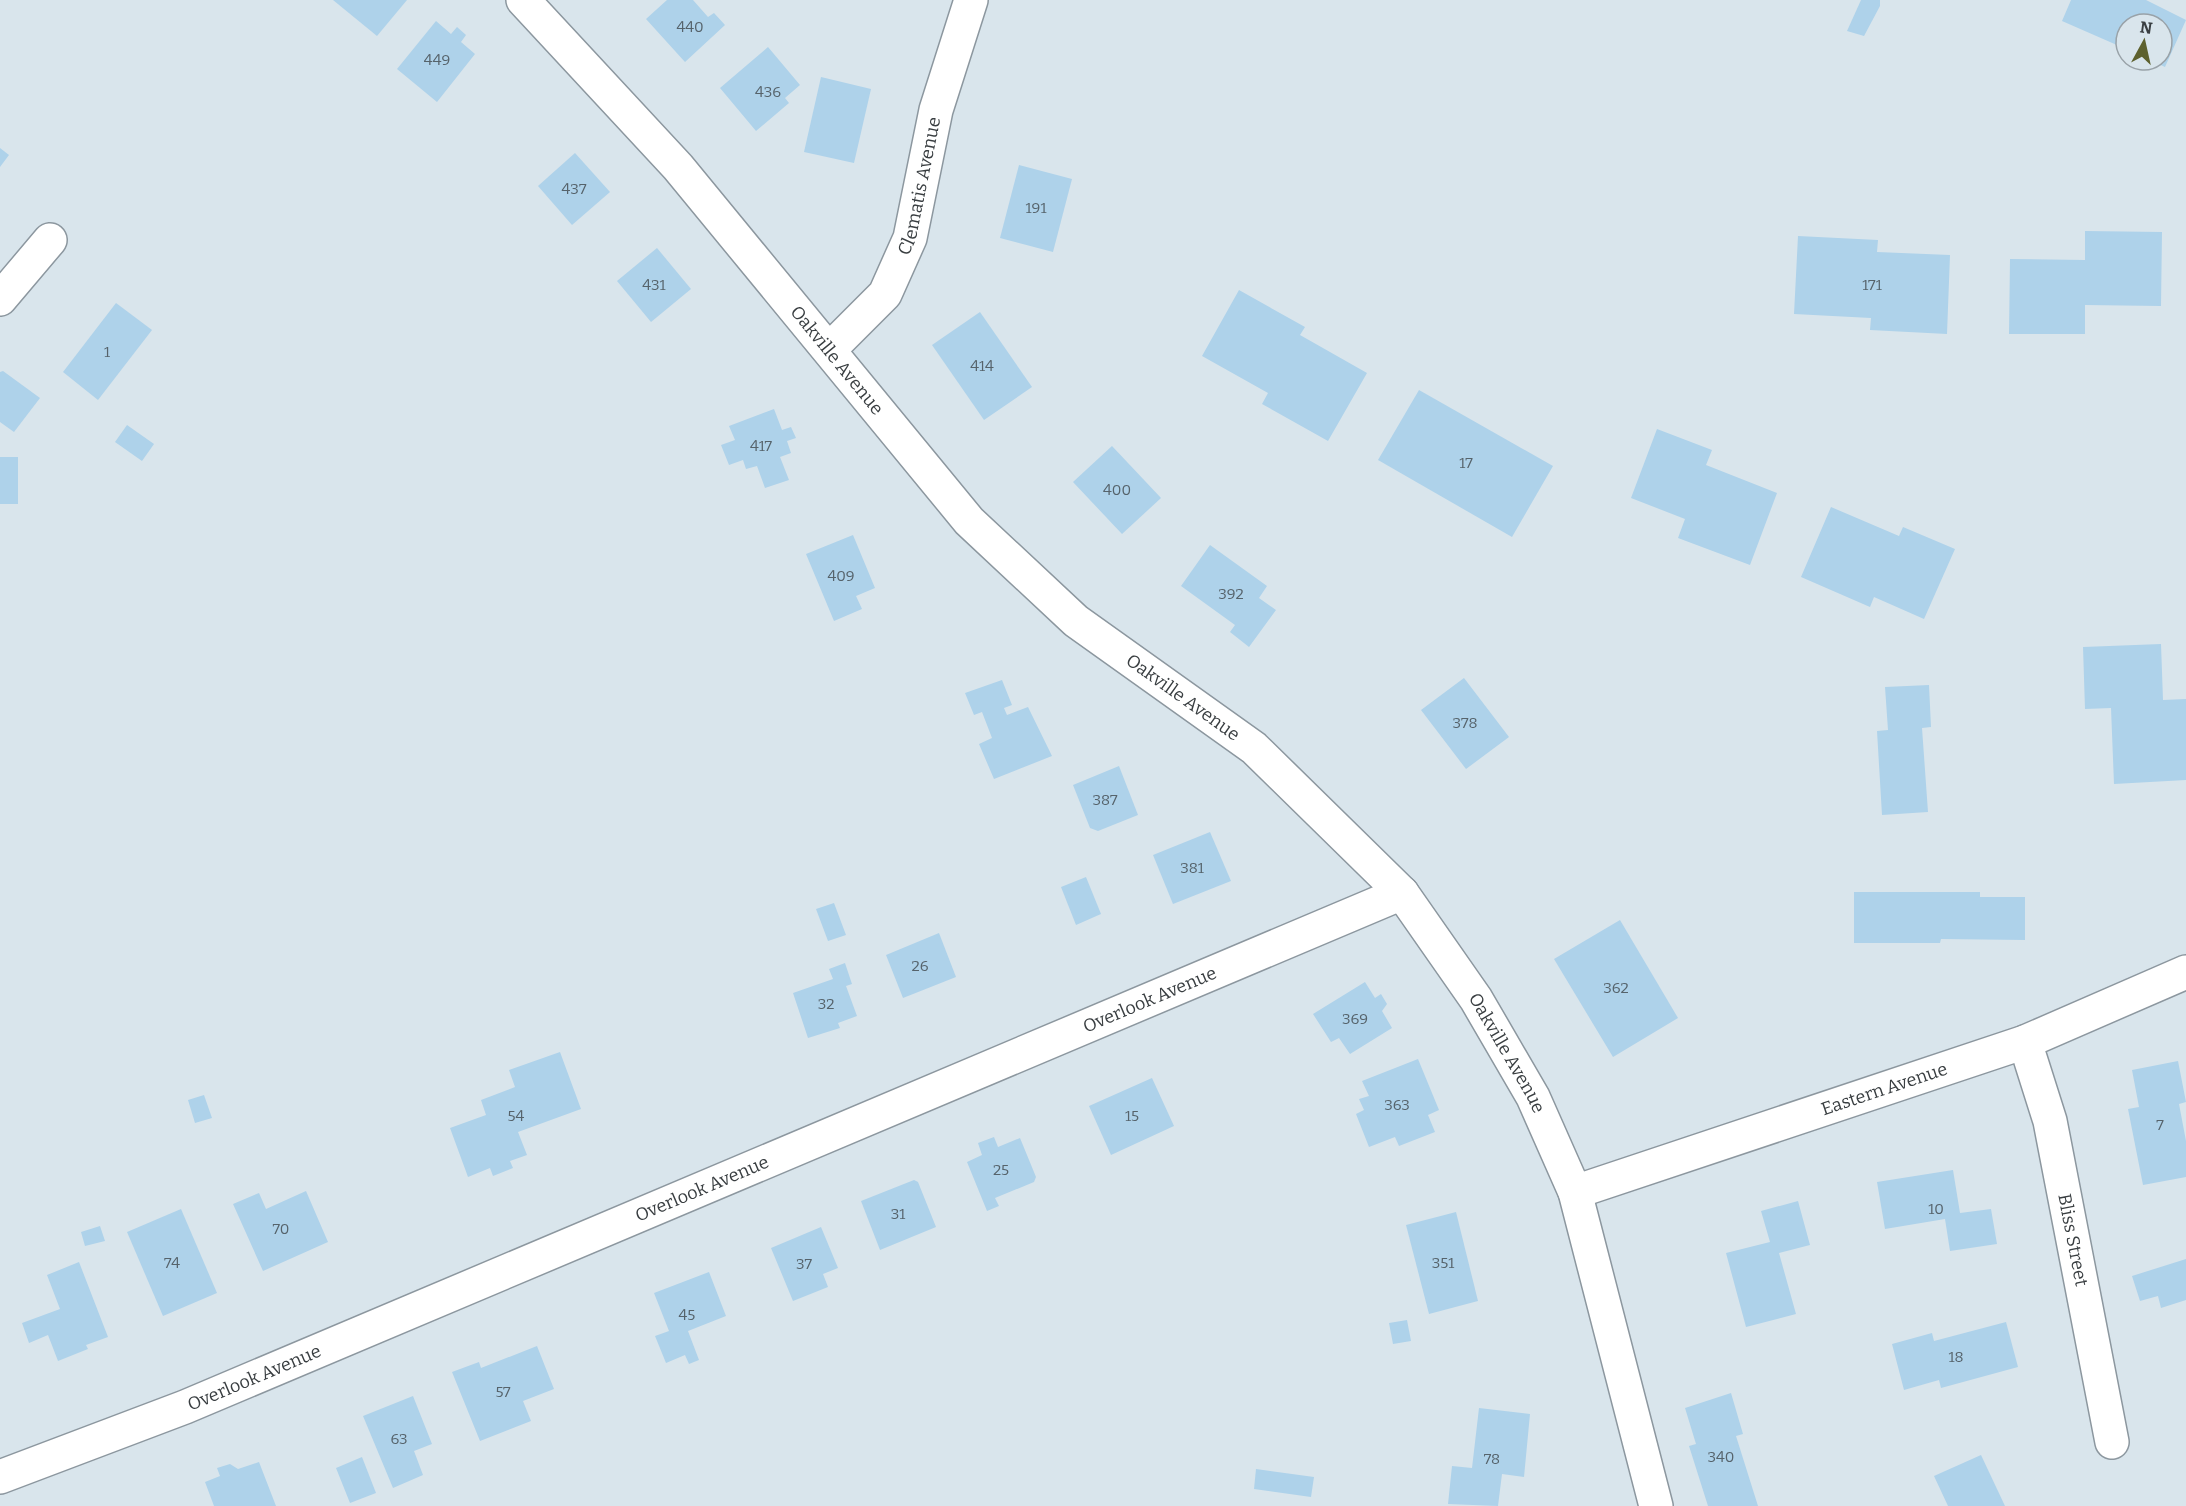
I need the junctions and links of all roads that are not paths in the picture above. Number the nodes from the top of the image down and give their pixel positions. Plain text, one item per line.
1 (523, 0) edge
2 (971, 0) edge
3 (50, 240) dead end
4 (0, 299) edge
5 (830, 349) junction
6 (1402, 893) junction
7 (2186, 972) edge
8 (2025, 1042) junction
9 (1575, 1192) junction
10 (2112, 1442) dead end
11 (0, 1477) edge
12 (1656, 1506) edge

1 - 5 street, Oakville Avenue
2 - 5 street, Clematis Avenue
3 - 4 street
5 - 6 street, Oakville Avenue
6 - 9 street, Oakville Avenue
6 - 11 street, Overlook Avenue
7 - 8 street, Eastern Avenue
8 - 9 street, Eastern Avenue
8 - 10 street, Bliss Street
9 - 12 street, Oakville Avenue

